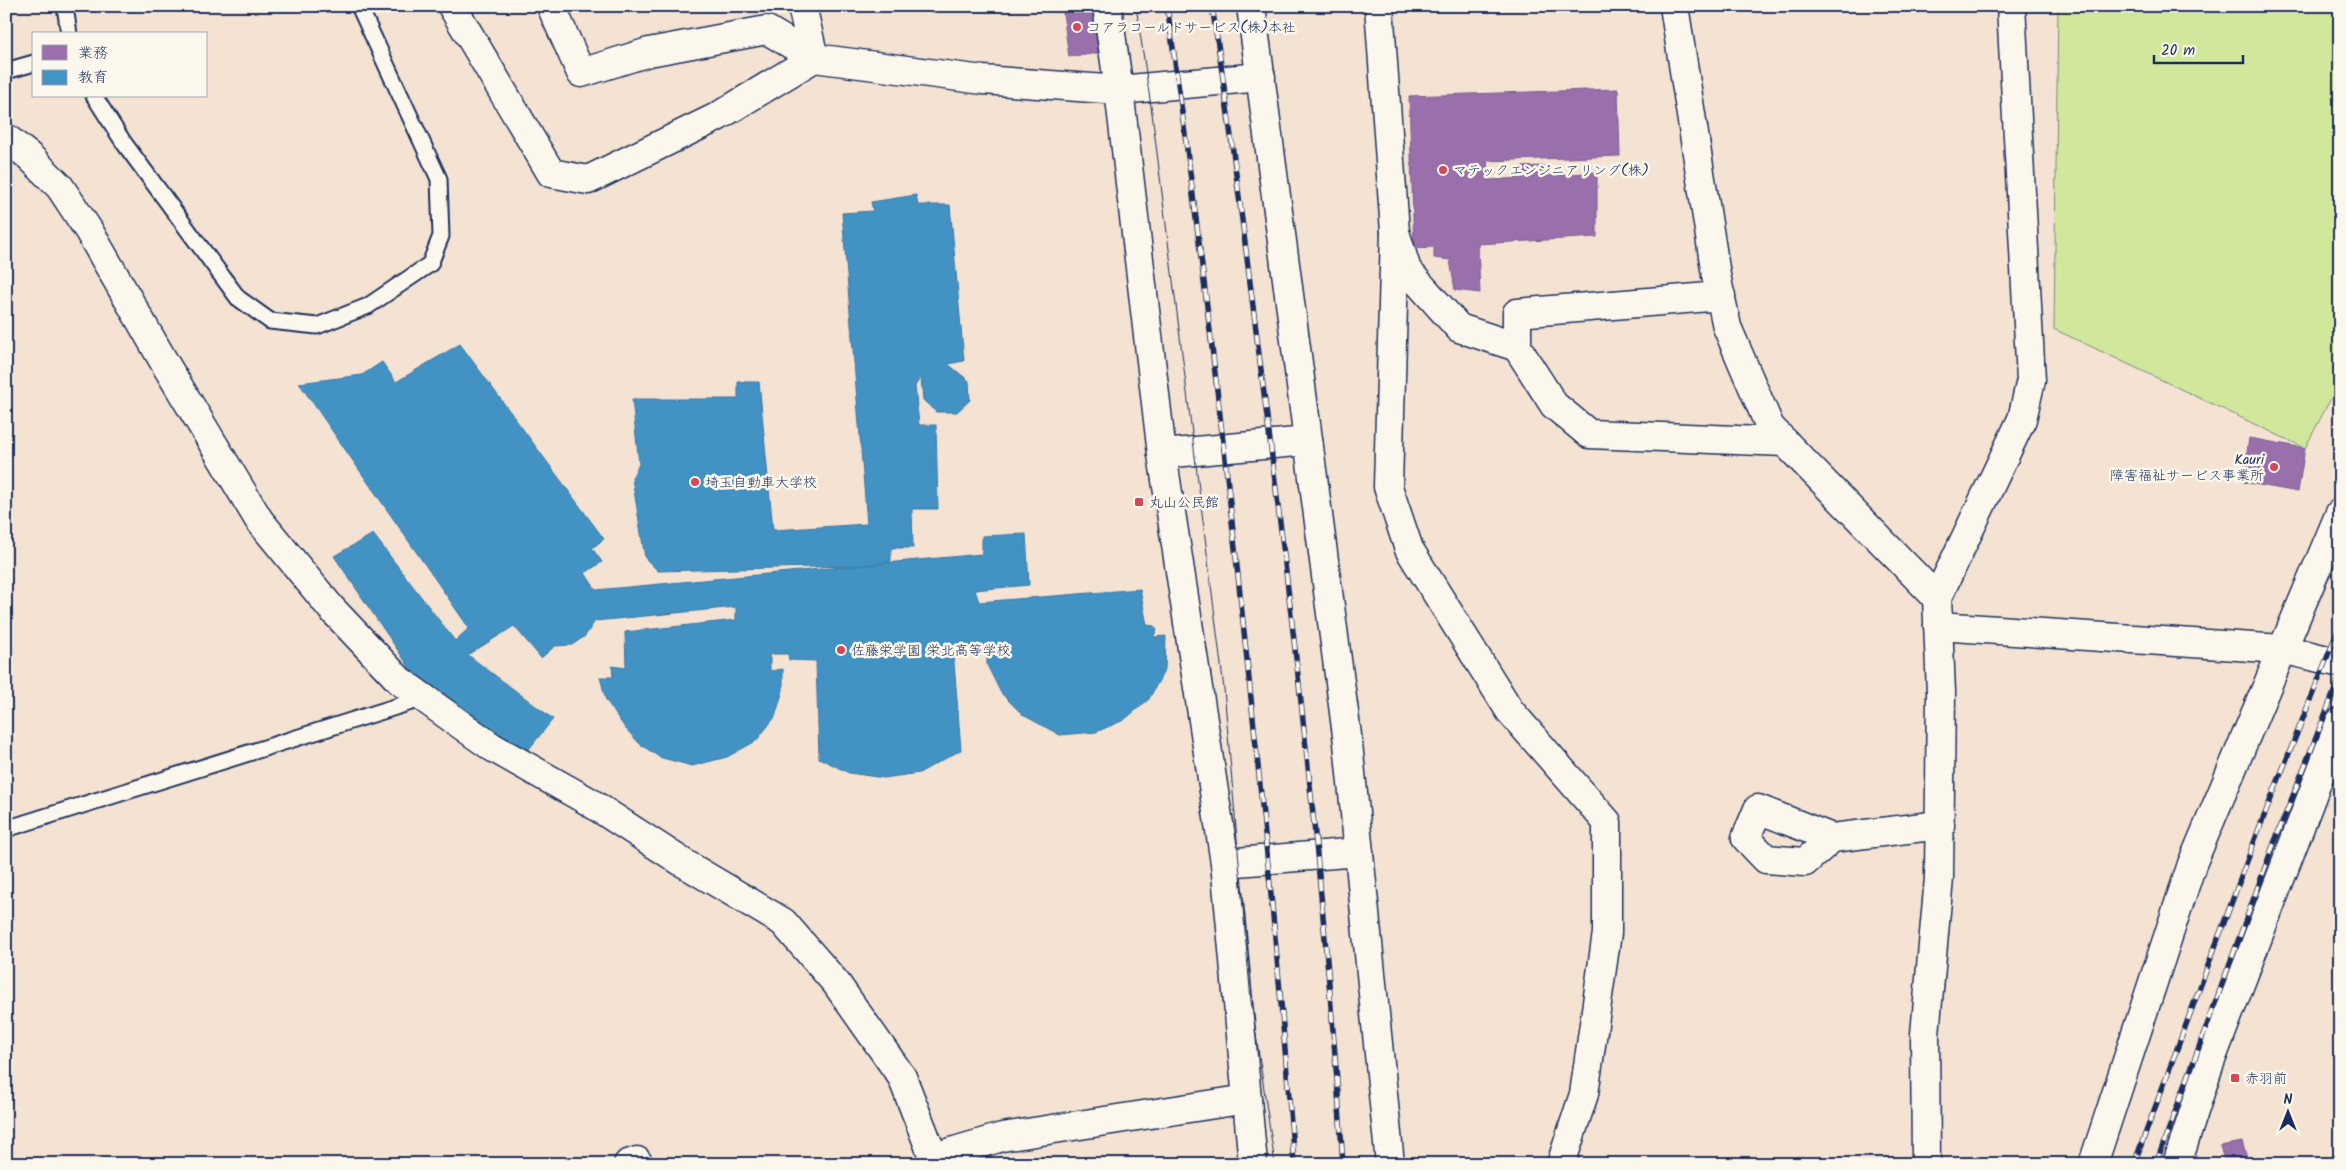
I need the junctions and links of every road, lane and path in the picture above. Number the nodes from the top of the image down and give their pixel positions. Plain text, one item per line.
1 (65, 6) edge
2 (359, 6) edge
3 (452, 6) edge
4 (551, 6) edge
5 (802, 6) edge
6 (1107, 6) edge
7 (1251, 6) edge
8 (1379, 6) edge
9 (1674, 6) edge
10 (2011, 6) edge
11 (69, 32) edge
12 (814, 58) junction
13 (32, 64) edge
14 (6, 71) edge
15 (1261, 77) junction
16 (1119, 90) junction
17 (95, 98) edge
18 (6, 138) edge
19 (1395, 232) junction
20 (1721, 296) junction
21 (1517, 347) junction
22 (1308, 441) junction
23 (1784, 442) junction
24 (1162, 454) junction
25 (2340, 513) edge
26 (1936, 598) junction
27 (1938, 626) junction
28 (2282, 649) junction
29 (2340, 664) edge
30 (424, 698) junction
31 (2340, 722) edge
32 (1940, 825) junction
33 (6, 829) edge
34 (1832, 838) dead end
35 (1359, 852) junction
36 (1225, 864) junction
37 (1247, 1099) junction
38 (935, 1160) edge
39 (628, 1164) edge
40 (639, 1164) edge
41 (1253, 1164) edge
42 (1390, 1164) edge
43 (1561, 1164) edge
44 (1926, 1164) edge
45 (2093, 1164) edge
46 (2177, 1164) edge

1 - 11 lane
2 - 17 lane
3 - 12 street
4 - 12 street
5 - 12 street
6 - 16 street
7 - 15 street
8 - 19 street
9 - 20 street
10 - 26 street
12 - 16 street
13 - 14 lane
15 - 16 street
15 - 22 street
16 - 24 street
18 - 30 street
19 - 21 street
19 - 43 street
20 - 21 street
20 - 23 street
21 - 23 street
22 - 24 street
22 - 35 street
23 - 26 street
24 - 36 street
25 - 28 street
26 - 27 street
27 - 28 street
27 - 32 street
28 - 29 street
28 - 45 street
30 - 33 lane
30 - 38 street
31 - 46 street
32 - 34 street
32 - 44 street
35 - 36 street
35 - 42 street
36 - 37 street
37 - 38 street
37 - 41 street
39 - 40 street

